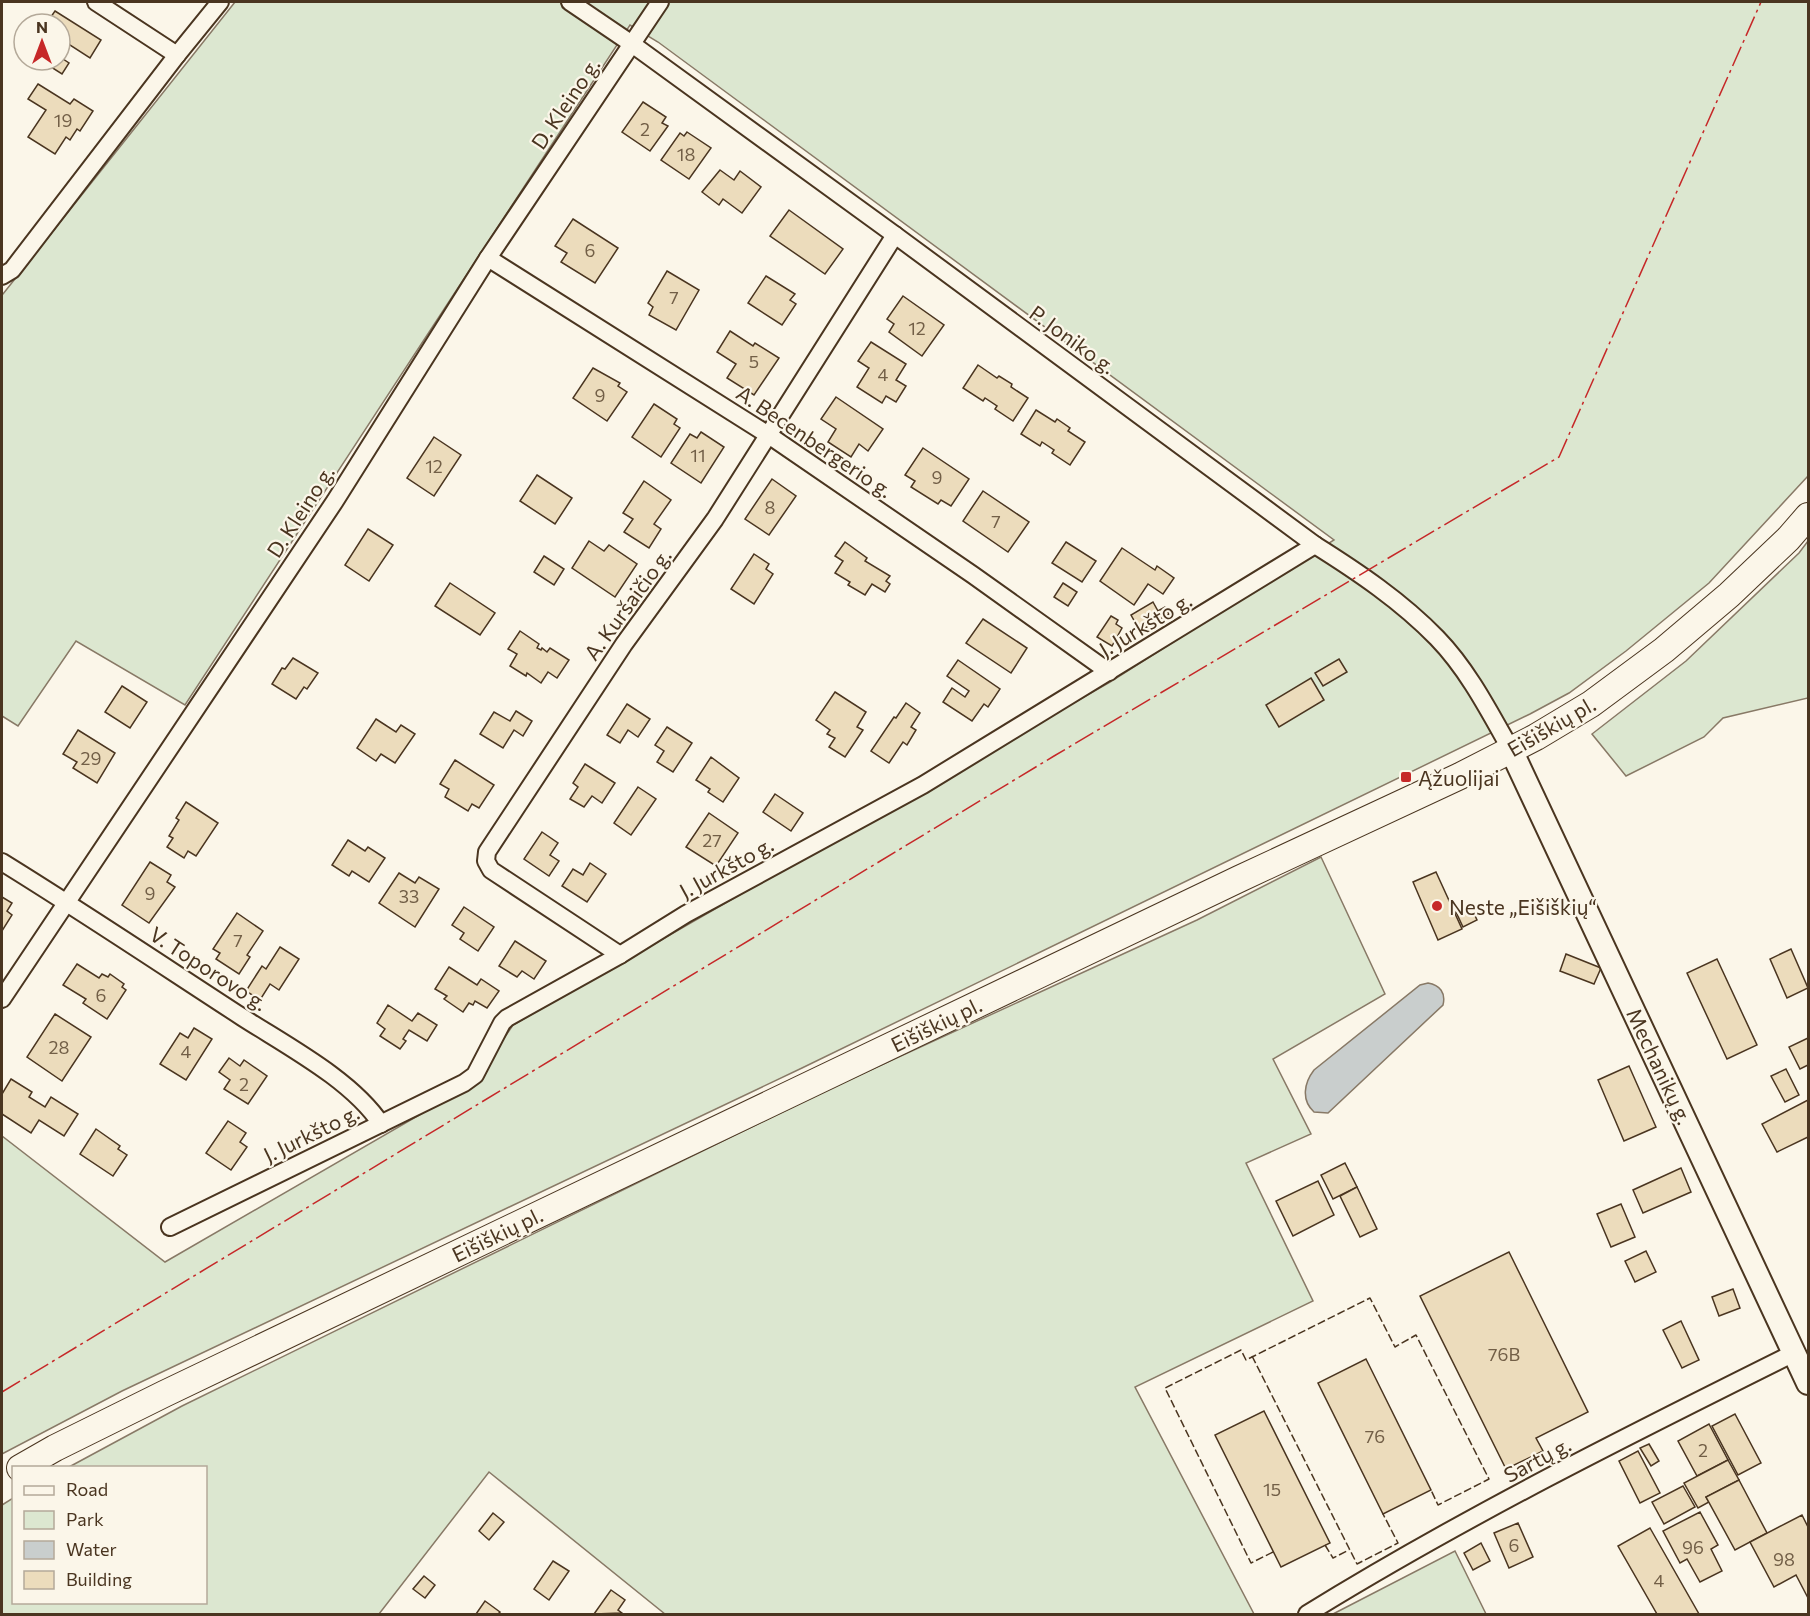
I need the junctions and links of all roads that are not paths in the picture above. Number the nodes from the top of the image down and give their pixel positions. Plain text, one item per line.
1 (96, 2) edge
2 (220, 2) edge
3 (570, 2) edge
4 (660, 2) edge
5 (632, 44) junction
6 (177, 55) junction
7 (895, 235) junction
8 (489, 258) junction
9 (2, 276) edge
10 (770, 436) junction
11 (1809, 516) edge
12 (1315, 545) junction
13 (1109, 672) junction
14 (1511, 750) junction
15 (2, 862) edge
16 (67, 903) junction
17 (620, 955) junction
18 (2, 999) edge
19 (381, 1124) junction
20 (170, 1227) dead end
21 (1794, 1353) junction
22 (1809, 1383) edge
23 (22, 1466) edge
24 (1307, 1614) edge

1 - 6 street
2 - 6 street
3 - 5 street, P. Joniko g.
4 - 5 street, D. Kleino g.
5 - 7 street, P. Joniko g.
5 - 8 street, D. Kleino g.
6 - 9 street
7 - 10 street, A. Kuršaičio g.
7 - 12 street, P. Joniko g.
8 - 10 street, A. Becenbergerio g.
8 - 16 street, D. Kleino g.
10 - 13 street, A. Becenbergerio g.
10 - 17 street, A. Kuršaičio g.
11 - 14 main road, Eišiškių pl.
12 - 13 street, J. Jurkšto g.
12 - 14 street, P. Joniko g.
13 - 17 street, J. Jurkšto g.
14 - 21 main road, Mechanikų g.
14 - 23 main road, Eišiškių pl.
15 - 16 street, V. Toporovo g.
16 - 18 street, D. Kleino g.
16 - 19 street, V. Toporovo g.
17 - 19 street, J. Jurkšto g.
19 - 20 street, J. Jurkšto g.
21 - 22 main road, Mechanikų g.
21 - 24 street, Sartų g.

